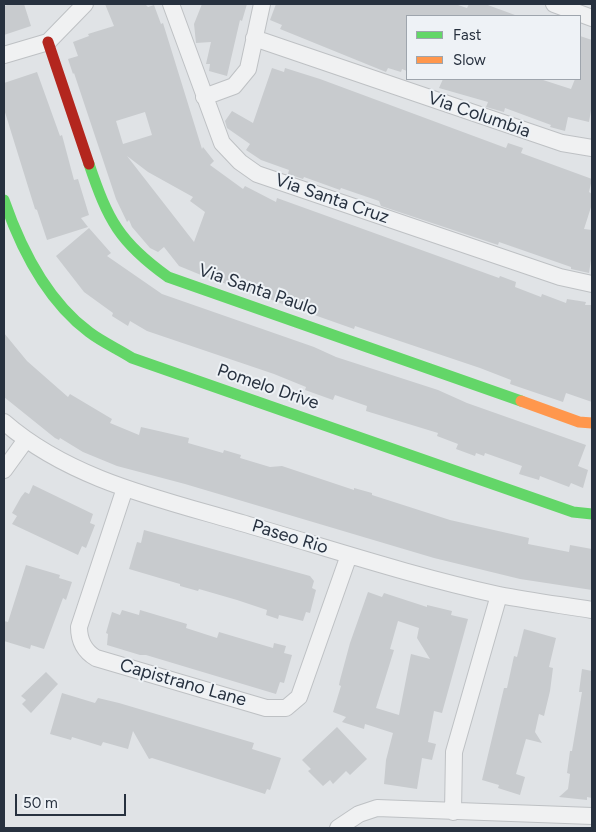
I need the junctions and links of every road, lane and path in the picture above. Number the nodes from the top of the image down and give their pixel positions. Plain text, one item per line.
1 (84, 4) edge
2 (171, 4) edge
3 (262, 4) edge
4 (554, 4) edge
5 (592, 18) edge
6 (254, 38) junction
7 (48, 42) junction
8 (4, 55) edge
9 (204, 97) junction
10 (592, 148) edge
11 (4, 200) edge
12 (592, 284) edge
13 (4, 422) edge
14 (592, 424) edge
15 (25, 441) junction
16 (4, 470) edge
17 (125, 488) junction
18 (592, 514) edge
19 (349, 555) junction
20 (499, 595) junction
21 (592, 610) edge
22 (453, 812) junction
23 (592, 816) edge
24 (338, 828) edge

1 - 7 street
2 - 9 street, Via Santa Cruz
3 - 6 street
4 - 5 street
6 - 9 street
6 - 10 street, Via Columbia
7 - 8 street
7 - 14 street, Via Santa Paulo
9 - 12 street, Via Santa Cruz
11 - 18 street, Pomelo Drive
13 - 15 street, Paseo Rio
15 - 16 street
15 - 17 street, Paseo Rio
17 - 19 street, Paseo Rio
17 - 19 street, Capistrano Lane
19 - 20 street, Paseo Rio
20 - 21 street, Paseo Rio
20 - 22 street
22 - 23 street
22 - 24 street

